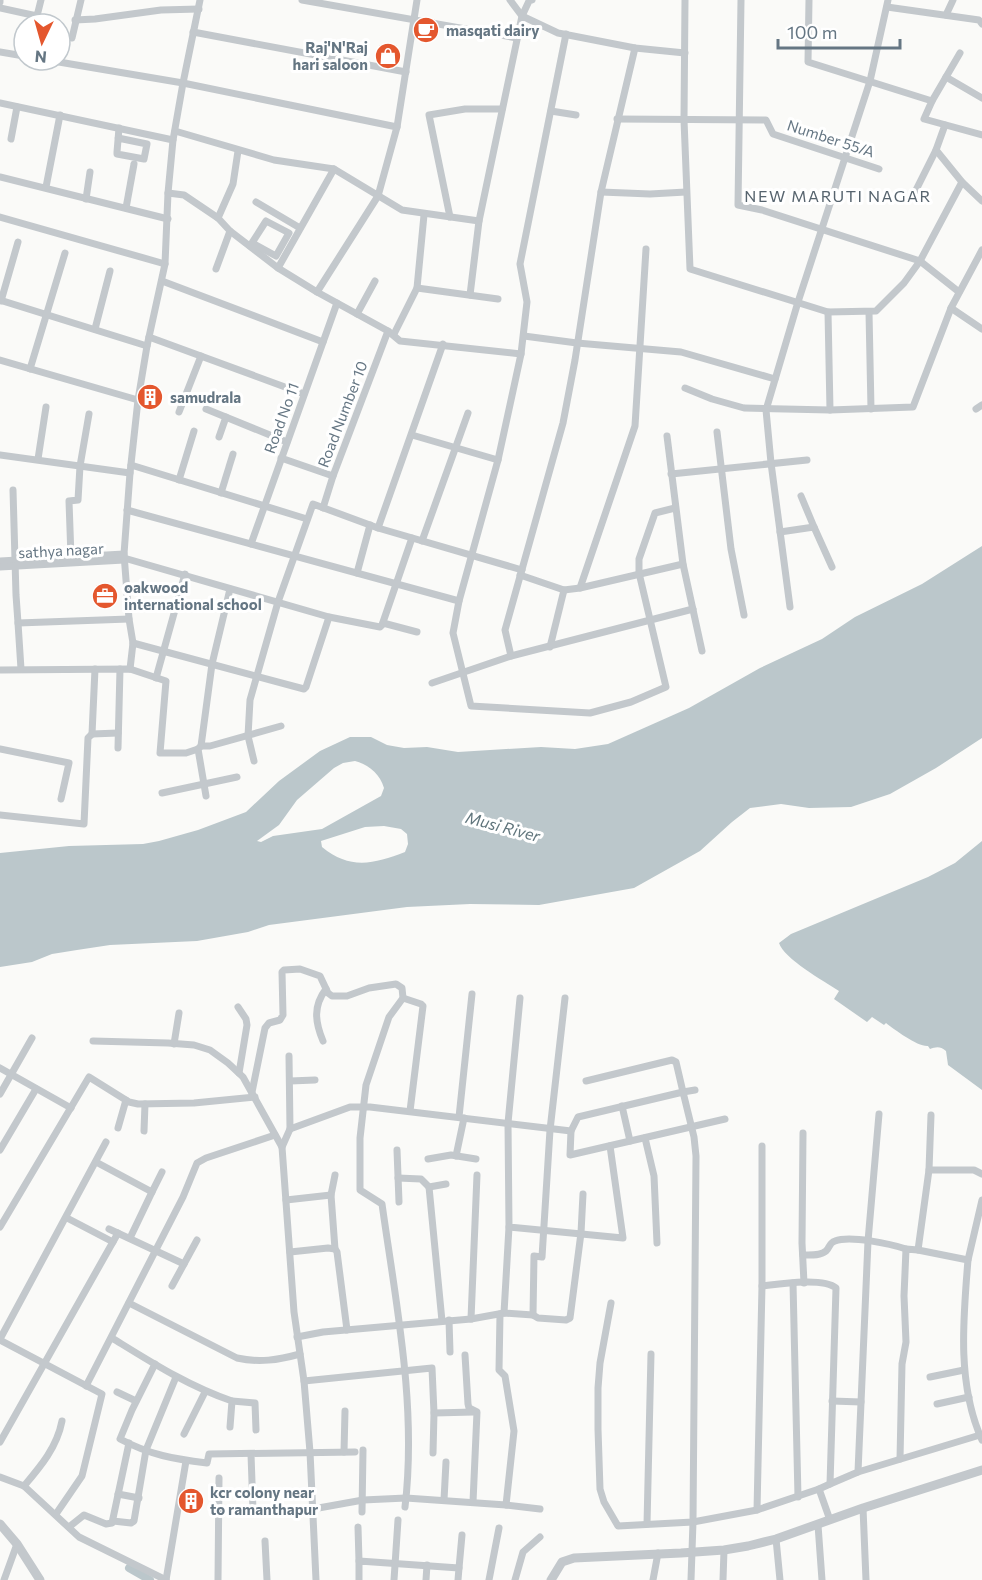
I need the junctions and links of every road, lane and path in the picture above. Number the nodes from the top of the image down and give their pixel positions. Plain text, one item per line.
1 (41, 0) edge
2 (81, 0) edge
3 (200, 0) edge
4 (302, 0) edge
5 (417, 0) edge
6 (530, 0) edge
7 (685, 0) edge
8 (741, 0) edge
9 (809, 0) edge
10 (953, 0) edge
11 (511, 1) edge
12 (887, 4) edge
13 (0, 8) edge
14 (199, 9) junction
15 (946, 15) junction
16 (522, 16) junction
17 (75, 20) junction
18 (981, 20) edge
19 (414, 21) junction
20 (193, 32) junction
21 (566, 34) junction
22 (72, 38) dead end
23 (517, 38) junction
24 (635, 48) junction
25 (685, 53) junction
26 (960, 53) dead end
27 (72, 64) edge
28 (406, 72) junction
29 (946, 78) junction
30 (870, 81) junction
31 (183, 83) junction
32 (982, 98) edge
33 (932, 101) junction
34 (0, 103) edge
35 (17, 107) junction
36 (502, 109) junction
37 (551, 111) junction
38 (60, 115) junction
39 (576, 115) dead end
40 (617, 119) junction
41 (684, 120) junction
42 (740, 120) junction
43 (945, 125) junction
44 (398, 127) junction
45 (119, 128) junction
46 (136, 131) junction
47 (175, 131) junction
48 (982, 135) edge
49 (118, 138) junction
50 (11, 139) dead end
51 (134, 140) junction
52 (174, 140) junction
53 (936, 150) junction
54 (238, 151) junction
55 (846, 157) junction
56 (134, 164) dead end
57 (334, 169) junction
58 (879, 169) dead end
59 (90, 172) dead end
60 (0, 177) edge
61 (962, 182) junction
62 (46, 188) junction
63 (168, 192) junction
64 (601, 192) junction
65 (686, 192) junction
66 (915, 192) dead end
67 (378, 196) junction
68 (86, 199) junction
69 (982, 201) edge
70 (256, 202) dead end
71 (126, 208) junction
72 (424, 215) junction
73 (0, 217) edge
74 (450, 217) junction
75 (218, 218) junction
76 (168, 219) junction
77 (479, 221) junction
78 (300, 228) junction
79 (822, 230) junction
80 (230, 231) junction
81 (18, 242) dead end
82 (251, 244) junction
83 (646, 249) dead end
84 (982, 252) edge
85 (65, 253) dead end
86 (282, 254) junction
87 (920, 261) junction
88 (165, 264) junction
89 (278, 268) junction
90 (216, 269) dead end
91 (110, 271) dead end
92 (162, 281) junction
93 (375, 281) dead end
94 (417, 288) junction
95 (317, 292) junction
96 (959, 292) junction
97 (470, 295) junction
98 (498, 299) dead end
99 (1, 300) edge
100 (798, 302) junction
101 (337, 303) junction
102 (951, 308) junction
103 (828, 312) junction
104 (869, 312) junction
105 (48, 314) junction
106 (357, 314) junction
107 (95, 329) junction
108 (982, 329) edge
109 (391, 333) junction
110 (524, 336) junction
111 (149, 337) junction
112 (323, 342) junction
113 (578, 343) junction
114 (443, 344) junction
115 (147, 346) junction
116 (639, 347) junction
117 (521, 354) junction
118 (201, 356) junction
119 (0, 360) edge
120 (30, 369) junction
121 (775, 379) junction
122 (685, 388) dead end
123 (304, 394) junction
124 (138, 400) junction
125 (46, 407) dead end
126 (206, 409) dead end
127 (871, 409) junction
128 (766, 410) junction
129 (830, 410) junction
130 (179, 412) dead end
131 (468, 413) dead end
132 (89, 414) dead end
133 (226, 417) junction
134 (194, 431) dead end
135 (717, 432) dead end
136 (412, 435) junction
137 (667, 436) dead end
138 (219, 437) dead end
139 (287, 442) junction
140 (456, 449) junction
141 (233, 454) dead end
142 (0, 455) edge
143 (281, 458) junction
144 (38, 459) junction
145 (498, 460) junction
146 (807, 460) dead end
147 (771, 463) junction
148 (80, 466) junction
149 (131, 469) junction
150 (720, 469) junction
151 (671, 474) junction
152 (333, 476) junction
153 (179, 480) junction
154 (13, 490) dead end
155 (221, 493) junction
156 (801, 496) dead end
157 (263, 506) junction
158 (323, 508) junction
159 (675, 508) junction
160 (128, 510) junction
161 (307, 519) junction
162 (370, 525) junction
163 (814, 527) junction
164 (378, 528) junction
165 (780, 532) junction
166 (412, 538) junction
167 (422, 542) junction
168 (251, 544) junction
169 (293, 556) junction
170 (471, 556) junction
171 (71, 557) junction
172 (124, 557) junction
173 (0, 561) edge
174 (15, 564) junction
175 (683, 564) junction
176 (0, 567) edge
177 (832, 567) dead end
178 (521, 572) junction
179 (357, 573) junction
180 (639, 573) junction
181 (185, 574) junction
182 (397, 585) junction
183 (580, 588) junction
184 (230, 589) junction
185 (564, 590) junction
186 (459, 601) junction
187 (278, 602) junction
188 (790, 607) dead end
189 (693, 609) junction
190 (744, 615) dead end
191 (329, 617) junction
192 (129, 619) junction
193 (650, 620) junction
194 (18, 623) junction
195 (383, 623) junction
196 (417, 632) dead end
197 (133, 643) junction
198 (550, 646) junction
199 (163, 650) junction
200 (702, 651) dead end
201 (511, 656) junction
202 (212, 663) junction
203 (21, 669) junction
204 (95, 669) junction
205 (120, 669) junction
206 (130, 669) junction
207 (0, 670) edge
208 (464, 671) junction
209 (257, 676) junction
210 (156, 678) junction
211 (432, 683) dead end
212 (281, 726) dead end
213 (118, 733) junction
214 (92, 734) junction
215 (248, 736) junction
216 (118, 748) dead end
217 (200, 748) junction
218 (0, 749) edge
219 (254, 761) dead end
220 (237, 777) dead end
221 (203, 784) junction
222 (162, 793) dead end
223 (206, 796) dead end
224 (61, 799) dead end
225 (0, 815) edge
226 (326, 989) junction
227 (472, 994) dead end
228 (403, 998) junction
229 (520, 998) dead end
230 (565, 998) dead end
231 (238, 1007) dead end
232 (179, 1013) dead end
233 (32, 1038) dead end
234 (93, 1041) dead end
235 (323, 1041) dead end
236 (174, 1044) junction
237 (289, 1056) dead end
238 (0, 1068) edge
239 (239, 1073) junction
240 (11, 1074) junction
241 (315, 1080) dead end
242 (290, 1081) junction
243 (586, 1081) dead end
244 (36, 1089) junction
245 (695, 1090) dead end
246 (683, 1092) junction
247 (0, 1094) edge
248 (254, 1094) junction
249 (126, 1100) junction
250 (145, 1104) junction
251 (622, 1106) junction
252 (364, 1107) junction
253 (71, 1108) junction
254 (410, 1112) junction
255 (879, 1114) dead end
256 (931, 1115) dead end
257 (461, 1117) junction
258 (724, 1119) dead end
259 (508, 1123) junction
260 (692, 1127) junction
261 (118, 1128) dead end
262 (290, 1129) junction
263 (550, 1130) junction
264 (144, 1131) dead end
265 (570, 1131) junction
266 (803, 1132) dead end
267 (275, 1135) junction
268 (645, 1138) junction
269 (630, 1141) junction
270 (106, 1142) dead end
271 (610, 1146) junction
272 (762, 1146) dead end
273 (282, 1147) junction
274 (0, 1150) edge
275 (397, 1150) dead end
276 (456, 1156) junction
277 (428, 1159) dead end
278 (476, 1159) dead end
279 (96, 1162) junction
280 (929, 1170) junction
281 (162, 1172) dead end
282 (336, 1174) dead end
283 (982, 1174) edge
284 (477, 1175) dead end
285 (398, 1178) junction
286 (446, 1184) dead end
287 (429, 1187) junction
288 (152, 1192) junction
289 (583, 1194) dead end
290 (331, 1195) junction
291 (286, 1200) junction
292 (982, 1200) edge
293 (399, 1202) dead end
294 (67, 1218) junction
295 (0, 1227) edge
296 (509, 1227) junction
297 (109, 1229) dead end
298 (544, 1229) junction
299 (118, 1233) junction
300 (580, 1233) junction
301 (130, 1238) junction
302 (197, 1240) dead end
303 (868, 1241) junction
304 (112, 1242) junction
305 (657, 1244) dead end
306 (335, 1249) junction
307 (155, 1250) junction
308 (906, 1250) junction
309 (918, 1250) junction
310 (290, 1252) junction
311 (803, 1255) junction
312 (968, 1260) junction
313 (184, 1264) junction
314 (793, 1283) junction
315 (804, 1283) junction
316 (172, 1286) dead end
317 (762, 1286) junction
318 (129, 1303) junction
319 (611, 1303) dead end
320 (502, 1314) junction
321 (533, 1315) junction
322 (471, 1319) junction
323 (446, 1320) junction
324 (399, 1325) junction
325 (347, 1330) junction
326 (297, 1337) junction
327 (112, 1338) junction
328 (0, 1339) edge
329 (450, 1352) dead end
330 (300, 1354) junction
331 (651, 1354) dead end
332 (465, 1355) dead end
333 (44, 1364) junction
334 (155, 1365) junction
335 (405, 1370) junction
336 (964, 1370) junction
337 (176, 1377) junction
338 (930, 1377) dead end
339 (304, 1381) junction
340 (86, 1386) junction
341 (117, 1392) dead end
342 (205, 1392) junction
343 (969, 1397) junction
344 (136, 1401) junction
345 (232, 1401) junction
346 (832, 1401) junction
347 (861, 1402) junction
348 (937, 1404) dead end
349 (345, 1411) dead end
350 (477, 1412) junction
351 (434, 1413) junction
352 (62, 1421) dead end
353 (230, 1427) dead end
354 (256, 1430) dead end
355 (184, 1434) dead end
356 (981, 1438) edge
357 (0, 1442) edge
358 (129, 1443) junction
359 (146, 1450) junction
360 (310, 1452) junction
361 (344, 1452) junction
362 (433, 1453) dead end
363 (251, 1454) junction
364 (900, 1459) junction
365 (186, 1461) junction
366 (446, 1462) dead end
367 (982, 1470) edge
368 (858, 1472) junction
369 (0, 1477) edge
370 (219, 1478) dead end
371 (830, 1484) junction
372 (24, 1486) junction
373 (820, 1492) junction
374 (118, 1494) junction
375 (798, 1497) junction
376 (139, 1498) junction
377 (406, 1498) junction
378 (363, 1500) junction
379 (444, 1500) junction
380 (473, 1502) junction
381 (506, 1504) junction
382 (405, 1507) dead end
383 (863, 1508) junction
384 (313, 1509) junction
385 (540, 1509) dead end
386 (757, 1510) junction
387 (253, 1511) dead end
388 (362, 1512) dead end
389 (56, 1514) junction
390 (398, 1520) dead end
391 (830, 1520) junction
392 (113, 1521) junction
393 (0, 1524) edge
394 (646, 1524) junction
395 (693, 1525) junction
396 (818, 1525) junction
397 (69, 1527) junction
398 (358, 1527) dead end
399 (499, 1528) dead end
400 (462, 1535) dead end
401 (540, 1537) dead end
402 (776, 1539) junction
403 (265, 1541) dead end
404 (17, 1544) junction
405 (724, 1550) junction
406 (693, 1552) junction
407 (658, 1553) junction
408 (359, 1562) junction
409 (395, 1563) junction
410 (427, 1566) junction
411 (459, 1568) junction
412 (4, 1580) edge
413 (40, 1580) edge
414 (166, 1580) edge
415 (218, 1580) edge
416 (267, 1580) edge
417 (316, 1580) edge
418 (359, 1580) edge
419 (394, 1580) edge
420 (426, 1580) edge
421 (458, 1580) edge
422 (489, 1580) edge
423 (515, 1580) edge
424 (551, 1580) edge
425 (653, 1580) edge
426 (691, 1580) edge
427 (723, 1580) edge
428 (780, 1580) edge
429 (822, 1580) edge
430 (866, 1580) edge

1 - 13 street
2 - 17 street
3 - 14 street
4 - 19 street
5 - 19 street
6 - 11 street
6 - 16 street
7 - 25 street
8 - 42 street
9 - 30 street
10 - 15 street
11 - 16 street
12 - 15 street
12 - 30 street
14 - 17 street
14 - 20 street
15 - 18 street
16 - 21 street
16 - 23 street
17 - 22 street
19 - 23 street
19 - 28 street
20 - 28 street
20 - 31 street
21 - 24 street
21 - 37 street
23 - 36 street
24 - 25 street
24 - 40 street
25 - 41 street
26 - 29 street
27 - 31 street
28 - 44 street
29 - 32 street
29 - 33 street
30 - 33 street
30 - 55 street
31 - 44 street
31 - 47 street
33 - 43 street
34 - 35 street
35 - 38 street
35 - 50 street
36 - 74 street
36 - 77 street
37 - 39 street
37 - 110 street
38 - 45 street
38 - 62 street
40 - 41 street
40 - 64 street
41 - 42 street
41 - 65 street
42 - 55 street, Number 55/A
42 - 79 street
43 - 48 street
43 - 53 street
44 - 67 street
45 - 46 street
45 - 49 street
46 - 51 street
46 - 52 street
47 - 52 street
47 - 54 street
49 - 51 street
49 - 51 street
52 - 63 street
53 - 61 street
53 - 66 street
54 - 57 street
54 - 75 street
55 - 58 street, Number 55/A
55 - 79 street
56 - 71 street
57 - 67 street
57 - 78 street
59 - 68 street
60 - 62 street
61 - 69 street
61 - 87 street
62 - 68 street
63 - 75 street
63 - 76 street
64 - 65 street
64 - 113 street
65 - 100 street
67 - 72 street
67 - 95 street
68 - 71 street
70 - 78 street
71 - 76 street
72 - 74 street
72 - 94 street
73 - 88 street
74 - 77 street
75 - 80 street
76 - 88 street
77 - 97 street
78 - 86 street
79 - 87 street
79 - 100 street
80 - 82 street
80 - 90 street
81 - 99 street
82 - 86 street
82 - 86 street
82 - 89 street
83 - 116 street
84 - 96 street
85 - 105 street
86 - 89 street
87 - 96 street
87 - 104 street
88 - 92 street
89 - 95 street
91 - 107 street
92 - 111 street
92 - 112 street
93 - 106 street
94 - 97 street
94 - 109 street, Road Number 10
95 - 101 street
96 - 102 street
97 - 98 street
99 - 105 street
100 - 103 street
100 - 121 street
101 - 106 street
101 - 112 street, Road No 11
102 - 108 street
102 - 127 street
103 - 104 street
103 - 129 street
104 - 127 street
105 - 107 street
105 - 120 street
106 - 109 street
107 - 115 street
109 - 114 street
109 - 152 street, Road Number 10
110 - 113 street
110 - 117 street
111 - 115 street
111 - 118 street
112 - 123 street, Road No 11
113 - 116 street
113 - 178 street
114 - 117 street
114 - 136 street
115 - 124 street
116 - 121 street
116 - 183 street
117 - 145 street
118 - 123 street
118 - 130 street
119 - 120 street
120 - 124 street
121 - 128 street
122 - 128 street
123 - 139 street, Road No 11
124 - 149 street
125 - 144 street
126 - 133 street
127 - 129 street
128 - 129 street
128 - 147 street
131 - 140 street
132 - 148 street
133 - 138 street
133 - 139 street
134 - 153 street
135 - 150 street
136 - 140 street
136 - 164 street
137 - 151 street
139 - 143 street, Road No 11
140 - 145 street
140 - 167 street
141 - 155 street
142 - 144 street
143 - 152 street
143 - 157 street, Road No 11
144 - 148 street
145 - 170 street
146 - 147 street
147 - 150 street
147 - 165 street
148 - 149 street
148 - 171 street
149 - 153 street
149 - 160 street
150 - 151 street
150 - 190 street
151 - 159 street
152 - 158 street, Road Number 10
153 - 155 street
154 - 174 street
155 - 157 street
156 - 163 street
157 - 161 street
157 - 168 street, Road No 11
158 - 161 street
158 - 162 street
159 - 175 street
159 - 180 street
160 - 168 street
160 - 172 street
161 - 169 street
162 - 164 street
162 - 179 street
163 - 165 street
163 - 177 street
164 - 166 street
165 - 188 street
166 - 167 street
166 - 182 street
167 - 170 street
168 - 169 street
169 - 179 street
169 - 187 street
170 - 178 street
170 - 186 street
171 - 172 street, sathya nagar
171 - 174 street, sathya nagar
172 - 174 street, sathya nagar
172 - 181 street
172 - 192 street
173 - 174 street, sathya nagar
174 - 176 street, sathya nagar
174 - 194 street
175 - 180 street
175 - 189 street
178 - 185 street
178 - 201 street
179 - 182 street
180 - 183 street
180 - 193 street
181 - 184 street
181 - 199 street
182 - 186 street
182 - 195 street
183 - 185 street
184 - 187 street
184 - 202 street
185 - 198 street
186 - 208 street
187 - 191 street
187 - 209 street
189 - 193 street
189 - 200 street
191 - 195 street
191 - 209 street
192 - 194 street
192 - 197 street
193 - 198 street
193 - 208 street
194 - 203 street
195 - 196 street
197 - 199 street
197 - 206 street
198 - 201 street
199 - 202 street
199 - 210 street
201 - 208 street
202 - 209 street
202 - 217 street
203 - 204 street
203 - 207 street
204 - 205 street
204 - 214 street
205 - 206 street
205 - 213 street
206 - 210 street
208 - 211 street
209 - 215 street
210 - 217 street
212 - 215 street
213 - 214 street
213 - 216 street
214 - 225 street
215 - 217 street
215 - 219 street
217 - 221 street
218 - 224 street
220 - 221 street
221 - 222 street
221 - 223 street
226 - 228 street
226 - 235 street
226 - 248 street
227 - 257 street
228 - 252 street
228 - 254 street
229 - 259 street
230 - 263 street
231 - 239 street
232 - 236 street
233 - 240 street
234 - 236 street
236 - 239 street
237 - 242 street
238 - 240 street
239 - 248 street
240 - 244 street
240 - 247 street
241 - 242 street
242 - 262 street
243 - 246 street
244 - 253 street
244 - 274 street
245 - 246 street
246 - 251 street
246 - 260 street
248 - 250 street
248 - 267 street
249 - 250 street
249 - 253 street
249 - 261 street
250 - 264 street
251 - 265 street
251 - 269 street
252 - 254 street
252 - 262 street
252 - 324 street
253 - 295 street
254 - 257 street
255 - 303 street
256 - 280 street
257 - 259 street
257 - 276 street
258 - 260 street
259 - 263 street
259 - 296 street
260 - 268 street
260 - 395 street
262 - 273 street
263 - 265 street
263 - 298 street
265 - 271 street
266 - 311 street
267 - 273 street
267 - 307 street
268 - 269 street
268 - 305 street
269 - 271 street
270 - 279 street
271 - 300 street
272 - 317 street
273 - 291 street
275 - 285 street
276 - 277 street
276 - 278 street
279 - 288 street
279 - 294 street
280 - 283 street
280 - 309 street
281 - 288 street
282 - 290 street
284 - 322 street
285 - 287 street
285 - 293 street
286 - 287 street
287 - 323 street
288 - 301 street
289 - 300 street
290 - 291 street
290 - 306 street
291 - 310 street
292 - 312 street
294 - 304 street
294 - 328 street
296 - 298 street
296 - 320 street
297 - 299 street
298 - 300 street
298 - 321 street
299 - 301 street
299 - 304 street
300 - 321 street
301 - 307 street
302 - 313 street
303 - 308 street
303 - 311 street
303 - 347 street
304 - 333 street
306 - 310 street
306 - 325 street
307 - 313 street
307 - 318 street
308 - 309 street
308 - 364 street
309 - 312 street
310 - 326 street
311 - 315 street
312 - 336 street
313 - 316 street
314 - 315 street
314 - 317 street
314 - 375 street
315 - 346 street
317 - 386 street
318 - 327 street
318 - 330 street
319 - 394 street
320 - 321 street
320 - 322 street
320 - 381 street
322 - 323 street
323 - 324 street
323 - 329 street
324 - 325 street
324 - 335 street
325 - 326 street
326 - 330 street
327 - 334 street
327 - 340 street
328 - 333 street
330 - 339 street
331 - 394 street
332 - 350 street
333 - 340 street
333 - 357 street
334 - 337 street
334 - 344 street
335 - 339 street
335 - 351 street
335 - 377 street
336 - 338 street
336 - 343 street
337 - 342 street
337 - 359 street
339 - 360 street
340 - 389 street
341 - 344 street
342 - 345 street
342 - 355 street
343 - 348 street
343 - 356 street
344 - 358 street
345 - 353 street
345 - 354 street
346 - 347 street
346 - 371 street
347 - 368 street
349 - 361 street
350 - 351 street
350 - 380 street
351 - 362 street
352 - 372 street
356 - 364 street
358 - 359 street
358 - 374 street
359 - 365 street
359 - 376 street
360 - 361 street
360 - 363 street
360 - 384 street
361 - 378 street
363 - 365 street
363 - 387 street
364 - 368 street
365 - 414 street
366 - 379 street
367 - 383 street
368 - 371 street
369 - 372 street
370 - 415 street
371 - 373 street
372 - 389 street
373 - 375 street
373 - 391 street
374 - 376 street
374 - 392 street
375 - 386 street
376 - 392 street
377 - 378 street
377 - 379 street
377 - 382 street
378 - 384 street
378 - 388 street
379 - 380 street
380 - 381 street
381 - 385 street
383 - 391 street
383 - 430 street
384 - 417 street
386 - 395 street
389 - 397 street
390 - 409 street
391 - 396 street
392 - 397 street
393 - 404 street
394 - 395 street
395 - 406 street
396 - 402 street
396 - 429 street
397 - 414 street
398 - 408 street
399 - 422 street
400 - 411 street
401 - 423 street
402 - 405 street
402 - 428 street
403 - 416 street
404 - 412 street
404 - 413 street
405 - 406 street
405 - 427 street
406 - 407 street
406 - 426 street
407 - 424 street
407 - 425 street
408 - 409 street
408 - 418 street
409 - 410 street
409 - 419 street
410 - 411 street
410 - 420 street
411 - 421 street

